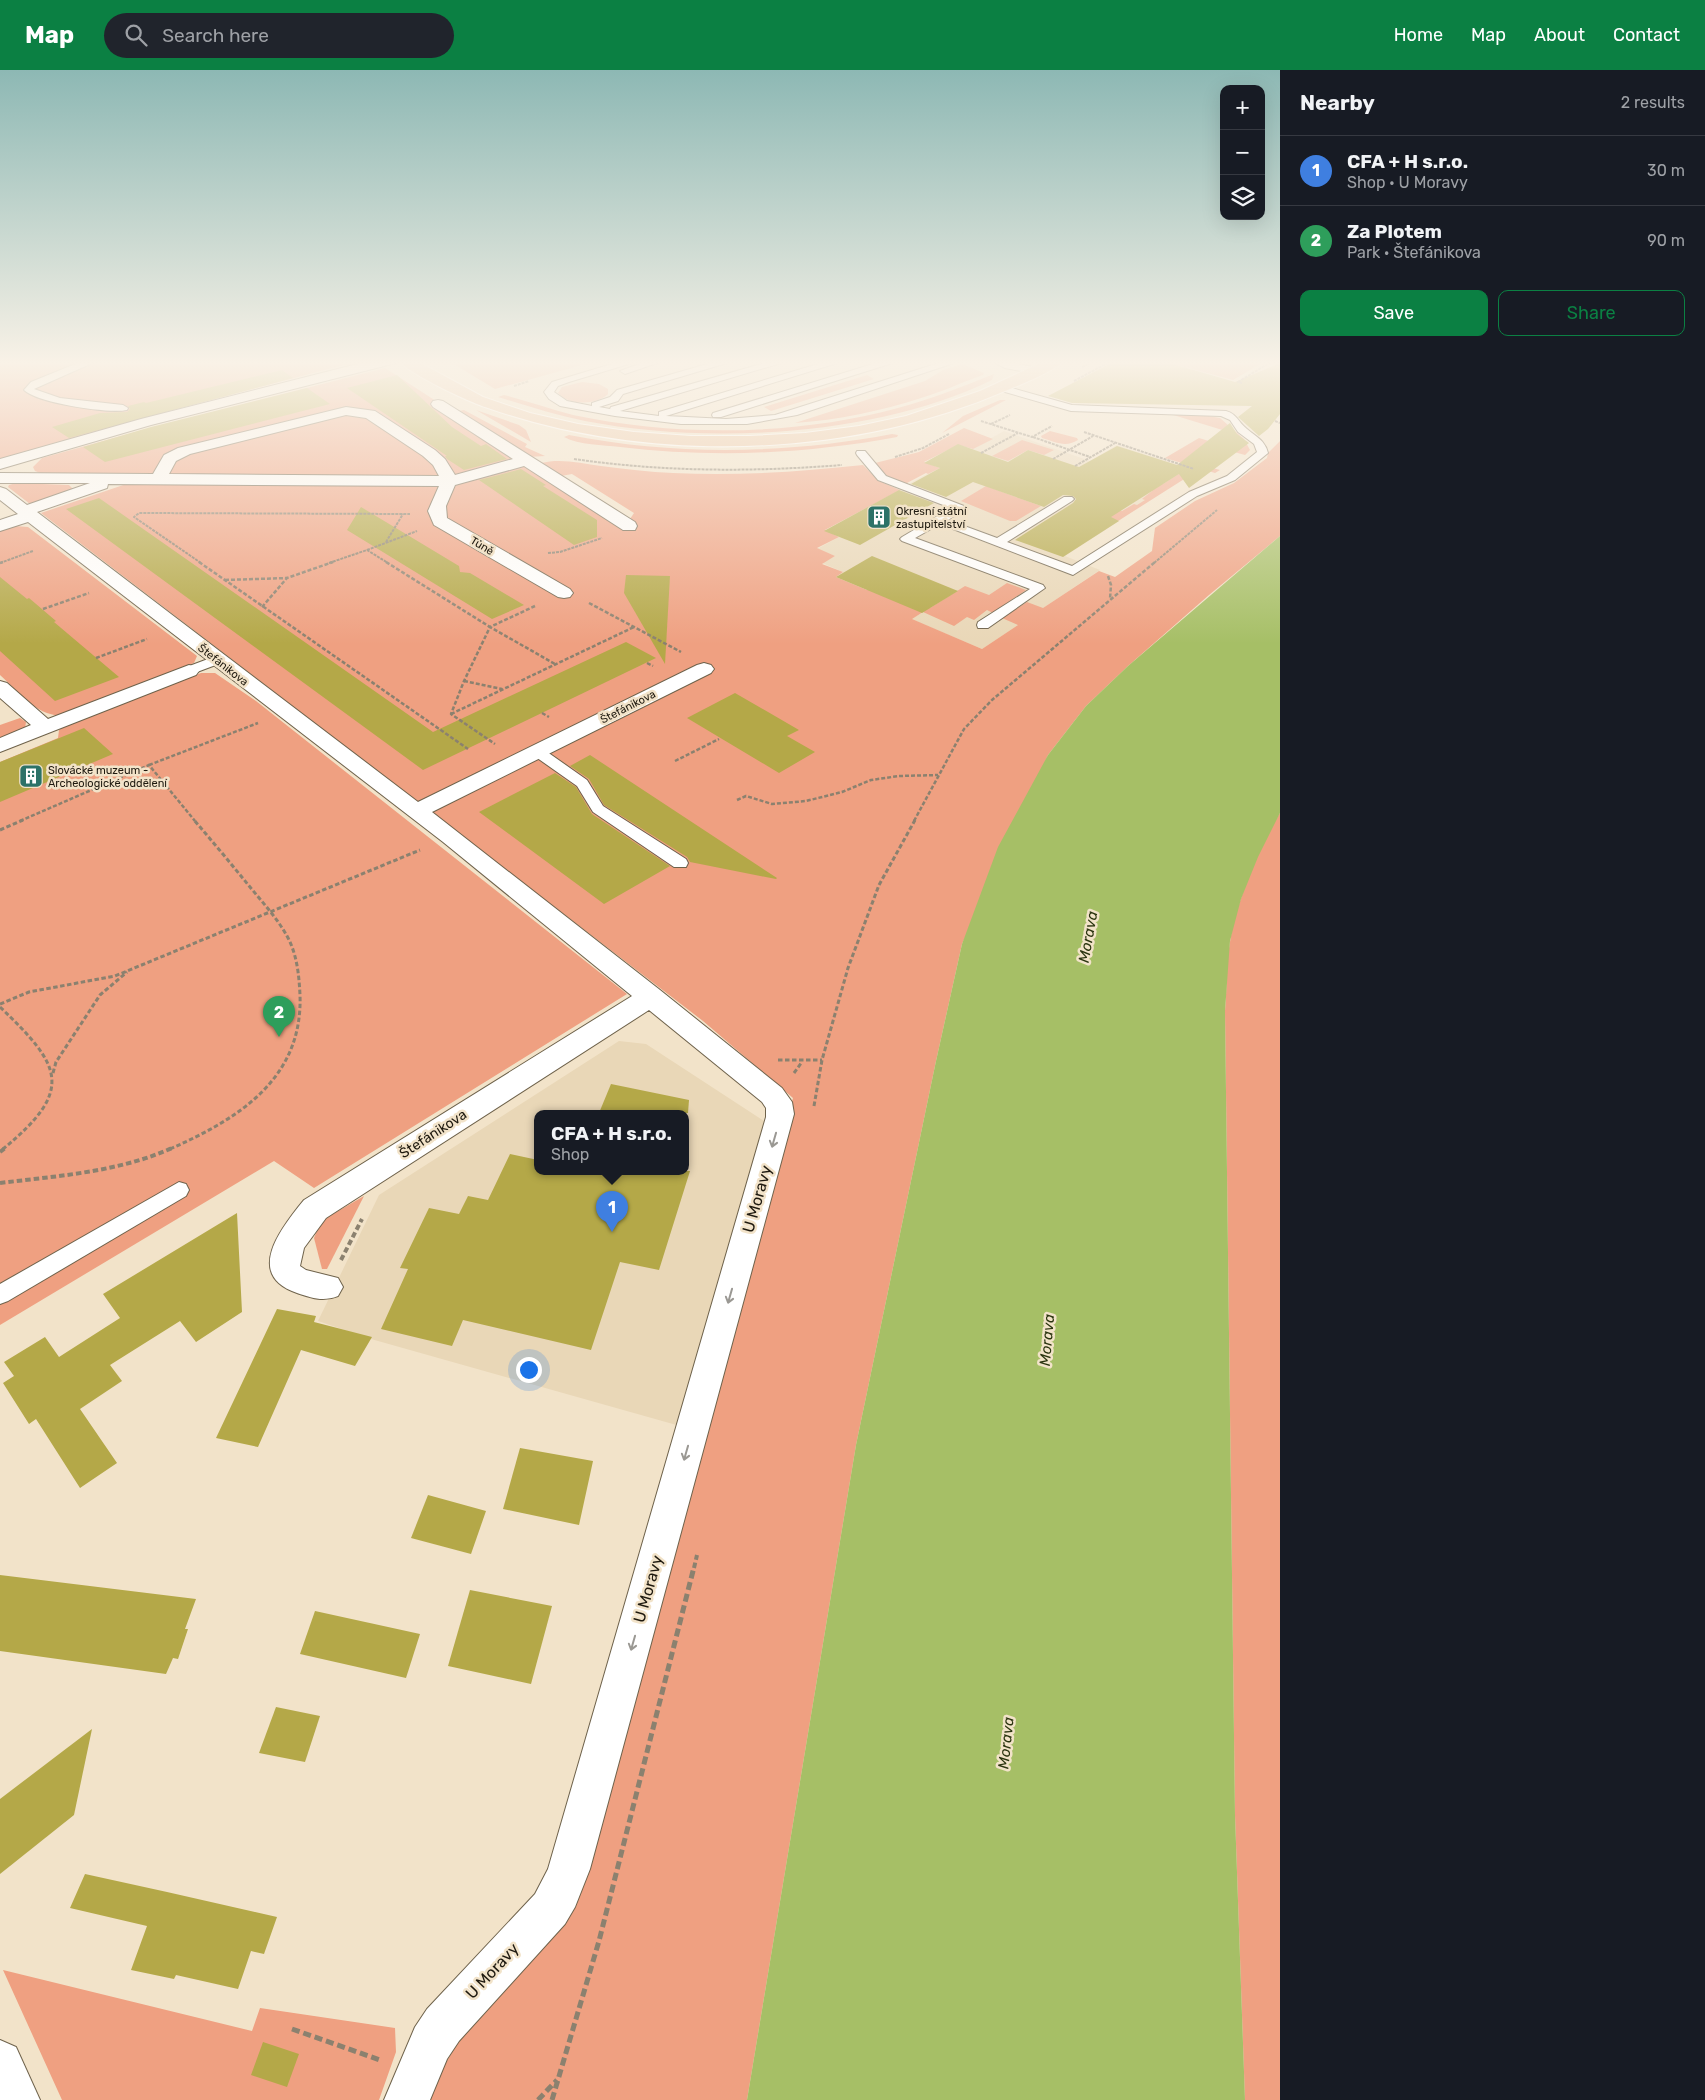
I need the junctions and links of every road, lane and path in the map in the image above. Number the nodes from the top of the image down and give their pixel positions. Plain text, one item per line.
1 (30, 455) edge
2 (177, 455) edge
3 (431, 455) edge
4 (518, 455) edge
5 (862, 455) edge
6 (1060, 455) edge
7 (1083, 455) edge
8 (1094, 455) edge
9 (1152, 455) edge
10 (1261, 455) edge
11 (1090, 457) junction
12 (1053, 458) dead end
13 (526, 460) junction
14 (0, 464) edge
15 (1075, 466) dead end
16 (1196, 469) dead end
17 (0, 478) edge
18 (112, 478) junction
19 (159, 478) junction
20 (448, 481) junction
21 (0, 492) edge
22 (1068, 499) dead end
23 (1223, 506) dead end
24 (27, 513) junction
25 (403, 514) junction
26 (438, 517) junction
27 (939, 520) junction
28 (0, 526) edge
29 (629, 526) joint
30 (385, 543) junction
31 (998, 543) junction
32 (39, 550) dead end
33 (367, 550) junction
34 (501, 558) junction
35 (0, 563) edge
36 (1068, 569) junction
37 (287, 578) junction
38 (225, 580) junction
39 (118, 583) junction
40 (1046, 584) junction
41 (564, 593) junction
42 (262, 607) junction
43 (43, 609) dead end
44 (982, 625) dead end
45 (635, 626) junction
46 (490, 627) junction
47 (176, 628) junction
48 (96, 658) dead end
49 (216, 660) junction
50 (555, 664) junction
51 (704, 669) joint
52 (189, 671) joint
53 (464, 681) junction
54 (0, 687) edge
55 (504, 689) junction
56 (285, 712) junction
57 (451, 714) junction
58 (46, 727) junction
59 (719, 739) dead end
60 (0, 746) edge
61 (468, 749) dead end
62 (529, 756) junction
63 (675, 761) dead end
64 (149, 765) junction
65 (939, 775) junction
66 (737, 800) dead end
67 (417, 811) junction
68 (0, 830) edge
69 (451, 837) junction
70 (680, 863) dead end
71 (271, 913) junction
72 (129, 970) junction
73 (651, 996) junction
74 (0, 1004) edge
75 (0, 1007) edge
76 (724, 1056) joint
77 (803, 1061) dead end
78 (53, 1074) junction
79 (0, 1152) edge
80 (0, 1183) edge
81 (179, 1190) dead end
82 (365, 1213) dead end
83 (327, 1288) joint
84 (0, 1294) edge
85 (292, 2029) dead end
86 (0, 2063) edge
87 (558, 2079) dead end
88 (413, 2087) edge
89 (17, 2100) edge
90 (538, 2100) edge

1 - 14 street
2 - 19 street
3 - 20 street
4 - 13 street
5 - 27 lane
6 - 12 path
7 - 11 path
8 - 11 path
9 - 16 path
10 - 36 lane
11 - 15 path
13 - 20 street
13 - 29 street
17 - 18 street
18 - 19 street
18 - 24 street
19 - 20 street
20 - 26 street
21 - 24 street, Štefánikova
22 - 31 lane
23 - 65 path
24 - 28 street
24 - 39 street, Štefánikova
25 - 26 path
25 - 30 path
25 - 38 path
26 - 30 path
26 - 34 street, Tůně
27 - 31 lane
27 - 40 lane
29 - 34 path
30 - 33 path
31 - 36 lane
32 - 35 path
33 - 37 path
33 - 46 path
34 - 41 street, Tůně
36 - 40 lane
37 - 38 path
37 - 42 path
38 - 42 path
39 - 43 path
39 - 47 street, Štefánikova
40 - 44 lane
41 - 45 path
41 - 46 path
42 - 61 path
45 - 50 path
45 - 51 path
46 - 50 path
46 - 53 path
47 - 48 path
47 - 49 street, Štefánikova
49 - 52 lane
49 - 56 street, Štefánikova
50 - 55 path
51 - 62 street, Štefánikova
52 - 58 street, Štefánikova
53 - 55 path
53 - 57 path
54 - 58 street
55 - 57 path
56 - 64 path
56 - 67 street, Štefánikova
57 - 62 path
58 - 60 street, Štefánikova
59 - 63 path
62 - 67 street, Štefánikova
62 - 70 lane
64 - 68 path
64 - 71 path
65 - 66 path
65 - 77 path
67 - 69 street, Štefánikova
69 - 71 path
69 - 73 street, Štefánikova
71 - 72 path
71 - 80 path
72 - 74 path
72 - 78 path
73 - 76 street, Štefánikova
73 - 83 street, Štefánikova
75 - 78 path
76 -> 88 street, U Moravy
78 - 79 path
81 - 84 lane
82 - 83 path
85 - 88 path
86 - 89 street
87 - 90 path

